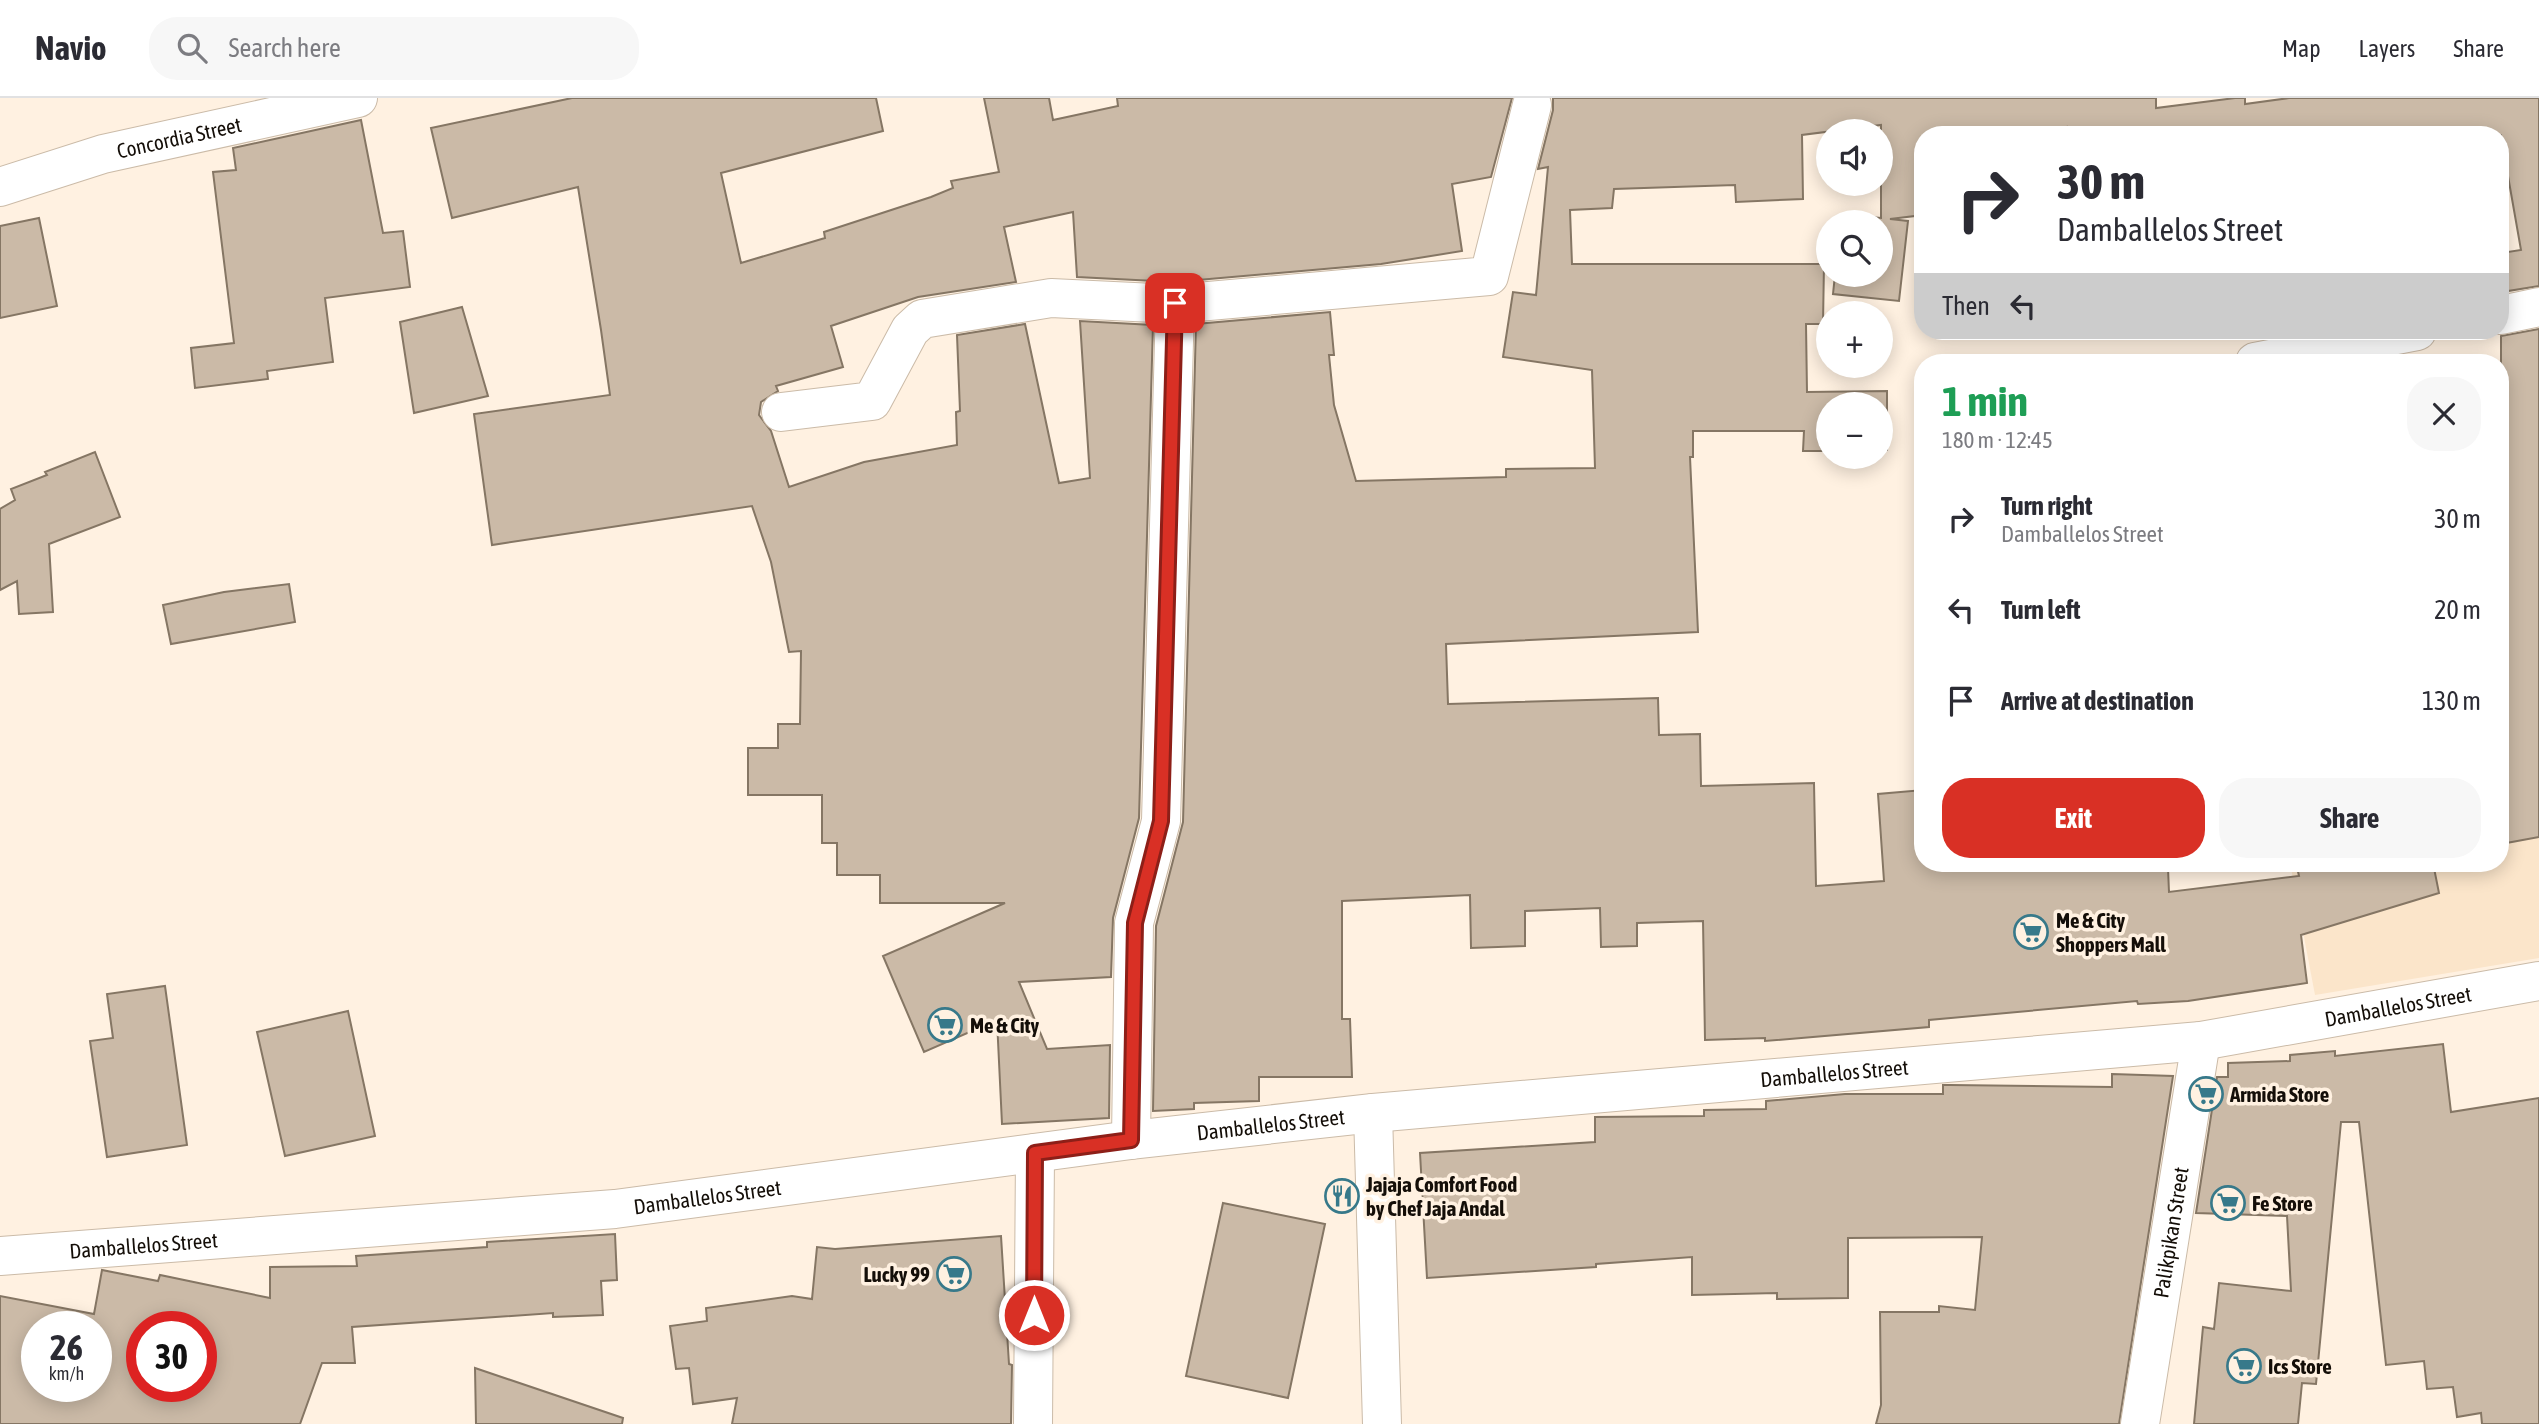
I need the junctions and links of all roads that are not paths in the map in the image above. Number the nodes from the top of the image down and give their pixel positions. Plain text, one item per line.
1 (358, 98) edge
2 (1532, 105) dead end
3 (0, 187) edge
4 (1175, 303) junction
5 (2539, 307) edge
6 (2509, 313) edge
7 (2370, 340) edge
8 (2297, 354) edge
9 (781, 412) dead end
10 (2539, 981) edge
11 (2201, 1041) junction
12 (1373, 1113) junction
13 (1131, 1140) junction
14 (1035, 1153) junction
15 (0, 1256) edge
16 (1033, 1424) edge
17 (1382, 1424) edge
18 (2140, 1424) edge

1 - 3 street, Concordia Street
2 - 4 street
4 - 9 street
4 - 13 street
5 - 6 street
7 - 8 street
10 - 11 street, Damballelos Street
11 - 12 street, Damballelos Street
11 - 18 street, Palikpikan Street
12 - 13 street, Damballelos Street
12 - 17 street
13 - 14 street, Damballelos Street
14 - 15 street, Damballelos Street
14 - 16 street

